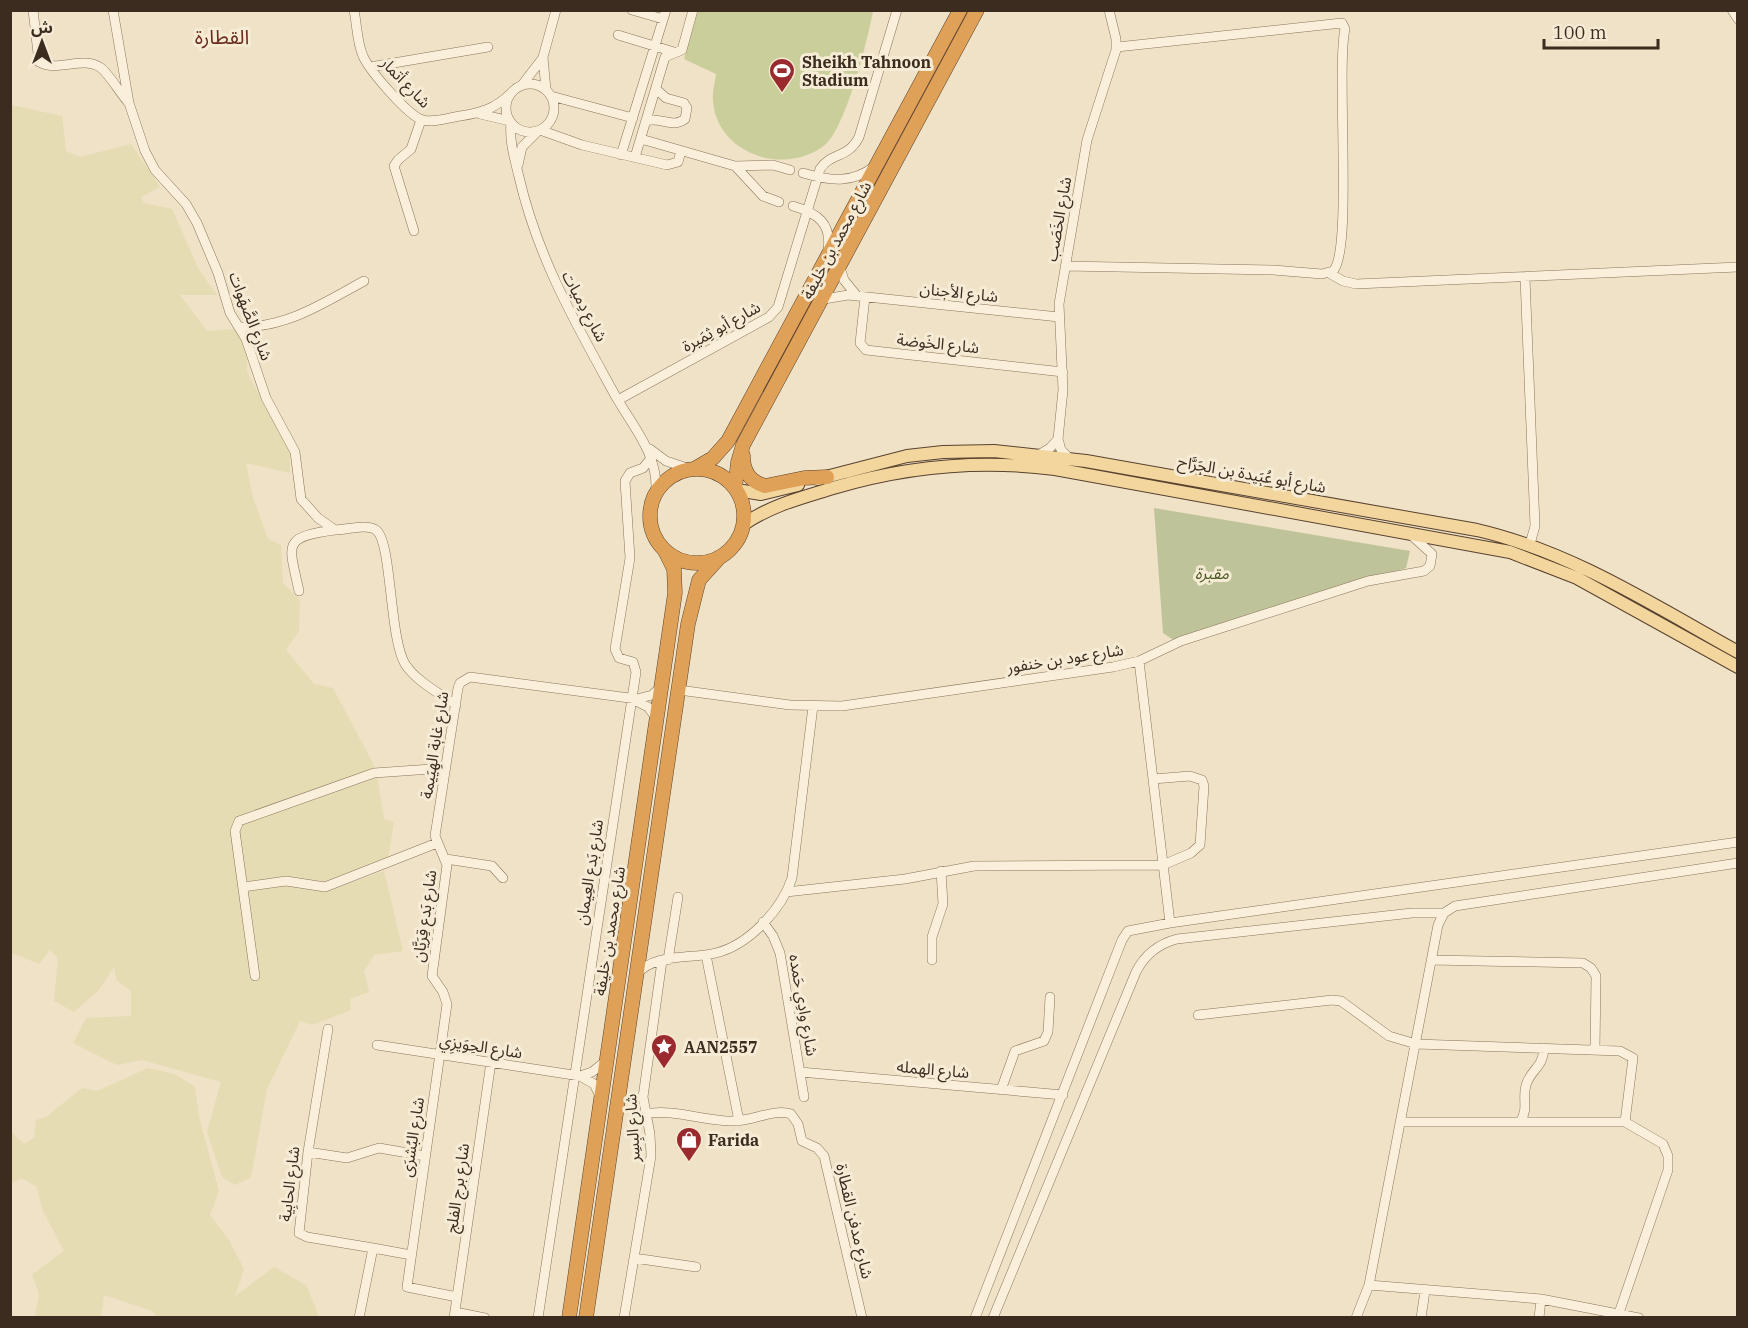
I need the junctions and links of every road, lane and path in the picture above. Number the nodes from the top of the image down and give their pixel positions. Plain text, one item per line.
1 (33, 10) edge
2 (113, 10) edge
3 (354, 10) edge
4 (556, 10) edge
5 (632, 10) edge
6 (693, 10) edge
7 (897, 10) edge
8 (960, 10) edge
9 (977, 10) edge
10 (1109, 10) edge
11 (1732, 10) edge
12 (664, 15) edge
13 (1737, 19) edge
14 (618, 35) dead end
15 (488, 47) dead end
16 (655, 47) junction
17 (1117, 47) junction
18 (676, 53) junction
19 (543, 57) junction
20 (370, 67) junction
21 (522, 85) junction
22 (656, 89) junction
23 (548, 93) junction
24 (510, 94) junction
25 (129, 103) junction
26 (477, 113) junction
27 (633, 118) junction
28 (421, 120) junction
29 (510, 122) junction
30 (646, 122) junction
31 (539, 130) junction
32 (641, 139) junction
33 (681, 151) junction
34 (621, 155) junction
35 (635, 157) junction
36 (879, 163) junction
37 (735, 166) junction
38 (764, 166) junction
39 (517, 170) junction
40 (790, 170) dead end
41 (803, 174) dead end
42 (817, 177) junction
43 (842, 180) junction
44 (757, 189) junction
45 (779, 202) dead end
46 (793, 206) dead end
47 (808, 210) junction
48 (818, 215) junction
49 (414, 231) dead end
50 (828, 255) junction
51 (1065, 266) junction
52 (1737, 267) edge
53 (840, 268) junction
54 (1329, 273) junction
55 (1525, 278) junction
56 (364, 281) dead end
57 (861, 296) junction
58 (824, 299) junction
59 (1059, 317) junction
60 (240, 327) junction
61 (1063, 372) junction
62 (618, 400) junction
63 (1058, 439) junction
64 (743, 445) junction
65 (646, 446) junction
66 (1040, 454) junction
67 (652, 457) junction
68 (1069, 458) junction
69 (692, 469) junction
70 (828, 477) junction
71 (736, 489) junction
72 (656, 492) junction
73 (744, 524) junction
74 (335, 530) junction
75 (1407, 531) junction
76 (1530, 544) junction
77 (665, 551) junction
78 (719, 558) junction
79 (299, 591) dead end
80 (1737, 652) edge
81 (1139, 661) junction
82 (1737, 667) edge
83 (663, 684) junction
84 (679, 690) junction
85 (632, 699) junction
86 (456, 705) junction
87 (813, 706) junction
88 (658, 721) junction
89 (446, 768) junction
90 (1153, 779) junction
91 (1737, 842) edge
92 (437, 843) junction
93 (446, 859) junction
94 (1737, 863) edge
95 (1163, 865) junction
96 (941, 871) junction
97 (503, 878) dead end
98 (243, 887) junction
99 (786, 892) junction
100 (678, 897) dead end
101 (1444, 913) junction
102 (763, 922) junction
103 (1170, 923) junction
104 (641, 944) junction
105 (706, 955) junction
106 (665, 960) junction
107 (932, 960) dead end
108 (1431, 960) junction
109 (255, 976) dead end
110 (635, 977) junction
111 (443, 992) joint
112 (1050, 997) dead end
113 (1198, 1015) dead end
114 (328, 1029) dead end
115 (1416, 1044) junction
116 (377, 1045) dead end
117 (1544, 1048) junction
118 (1595, 1050) junction
119 (440, 1055) junction
120 (607, 1060) junction
121 (491, 1062) junction
122 (800, 1072) junction
123 (578, 1076) junction
124 (1001, 1090) junction
125 (1064, 1095) junction
126 (804, 1097) dead end
127 (601, 1099) junction
128 (645, 1114) junction
129 (739, 1121) junction
130 (1401, 1122) junction
131 (1520, 1122) junction
132 (1625, 1122) junction
133 (308, 1152) junction
134 (424, 1156) junction
135 (373, 1248) junction
136 (411, 1255) junction
137 (633, 1258) junction
138 (696, 1268) dead end
139 (1369, 1285) junction
140 (1425, 1291) junction
141 (457, 1297) junction
142 (1541, 1299) junction
143 (1619, 1313) junction
144 (454, 1315) edge
145 (359, 1317) edge
146 (485, 1317) edge
147 (538, 1317) edge
148 (569, 1317) edge
149 (586, 1317) edge
150 (624, 1317) edge
151 (862, 1317) edge
152 (975, 1317) edge
153 (993, 1317) edge
154 (1356, 1317) edge
155 (1421, 1317) edge
156 (1539, 1317) edge
157 (1639, 1317) edge

1 - 25 street
2 - 25 street, شارع الصَّهَوات
3 - 20 street, شارع أتمار
4 - 19 street
5 - 12 street
6 - 18 street
7 - 42 street
8 - 36 highway, شارع محمد بن خليفة
9 - 53 highway, شارع محمد بن خليفة
10 - 17 street, شارع الخَصَب
11 - 13 street
12 - 16 street
14 - 16 street
15 - 20 street
16 - 18 street
16 - 27 street
17 - 51 street, شارع الخَصَب
17 - 54 street
18 - 22 street
19 - 21 street
19 - 23 street
20 - 28 street, شارع أتمار
21 - 23 street
21 - 24 street
22 - 30 street
22 - 30 street
23 - 27 street
23 - 31 street
24 - 26 street, شارع أتمار
24 - 29 street
25 - 60 street, شارع الصَّهَوات
26 - 28 street, شارع أتمار
26 - 29 street, شارع أتمار
27 - 34 street
28 - 49 street
29 - 31 street
29 - 39 street, شارع دِميات
30 - 32 street
31 - 34 street
31 - 39 street
32 - 33 street
32 - 35 street
33 - 35 street
33 - 37 street
34 - 35 street
36 - 43 street
36 - 50 highway, شارع محمد بن خليفة
37 - 38 street
37 - 44 street
38 - 40 street
38 - 44 street
39 - 62 street, شارع دِميات
41 - 42 street
42 - 43 street
42 - 47 street, شارع أبو ثِمَيرة
43 - 48 street
44 - 45 street
46 - 47 street
47 - 48 street
47 - 62 street, شارع أبو ثِمَيرة
48 - 50 street
50 - 69 highway, شارع محمد بن خليفة
51 - 54 street
51 - 59 street, شارع الخَصَب
52 - 55 street
53 - 57 street
53 - 58 highway, شارع محمد بن خليفة
54 - 55 street
55 - 76 street
56 - 60 street
57 - 58 street, شارع الأجنان
57 - 59 street, شارع الأجنان
57 - 61 street, شارع الخَوضة
58 - 64 highway, شارع محمد بن خليفة
59 - 61 street, شارع الخَصَب
60 - 74 street, شارع الصَّهَوات
61 - 63 street, شارع الخَصَب
62 - 65 street, شارع دِميات
63 - 66 street
63 - 68 street
64 - 70 highway
64 - 71 highway, شارع محمد بن خليفة
65 - 67 street, شارع دِميات
65 - 69 street, شارع دِميات
66 - 68 main road, شارع أبو عُبَيدة بن الجَرَّاح
66 - 70 main road, شارع أبو عُبَيدة بن الجَرَّاح
67 - 72 street, شارع دِميات
67 - 85 street, شارع بَدع العِيمان
68 - 76 main road, شارع أبو عُبَيدة بن الجَرَّاح
69 - 71 highway
69 - 72 highway
70 - 71 main road, شارع أبو عُبَيدة بن الجَرَّاح
71 - 73 highway
72 - 77 highway
73 - 75 main road, شارع أبو عُبَيدة بن الجَرَّاح
73 - 78 highway
74 - 79 street
74 - 86 street
75 - 81 street, شارع عود بن خنفور
75 - 82 main road, شارع أبو عُبَيدة بن الجَرَّاح
76 - 80 main road, شارع أبو عُبَيدة بن الجَرَّاح
77 - 78 highway
77 - 83 highway, شارع محمد بن خليفة
78 - 84 highway, شارع محمد بن خليفة
81 - 87 street, شارع عود بن خنفور
81 - 90 street
83 - 85 street
83 - 88 highway, شارع محمد بن خليفة
84 - 87 street, شارع عود بن خنفور
84 - 104 highway, شارع محمد بن خليفة
85 - 86 street, شارع غابة الهِيَيمة
85 - 88 street
85 - 123 street, شارع بَدع العِيمان
86 - 89 street, شارع غابة الهِيَيمة
87 - 99 street
88 - 120 highway, شارع محمد بن خليفة
89 - 92 street, شارع غابة الهِيَيمة
89 - 98 street
90 - 95 street
90 - 95 street
91 - 103 street
92 - 93 street, شارع بَدع قِرَيَّان
92 - 98 street
93 - 97 street
93 - 111 street, شارع بَدع قِرَيَّان
94 - 101 street
95 - 96 street
95 - 103 street
96 - 99 street
96 - 107 street
98 - 109 street
99 - 102 street
100 - 106 street, شارع البِسِر
101 - 108 street
101 - 153 street
102 - 105 street
102 - 122 street, شارع وادِي حَمده
103 - 125 street
104 - 106 street
104 - 110 highway, شارع محمد بن خليفة
105 - 106 street
105 - 129 street
106 - 110 street
106 - 128 street, شارع البِسِر
108 - 115 street
108 - 118 street
110 - 149 highway, شارع محمد بن خليفة
111 - 119 street, شارع البُشرَى
112 - 124 street
113 - 115 street
114 - 133 street, شارع الحابِية
115 - 117 street
115 - 130 street
116 - 119 street, شارع الحِوَيزِي
117 - 118 street
117 - 131 street
118 - 132 street
119 - 121 street, شارع الحِوَيزِي
119 - 134 street, شارع البُشرَى
120 - 123 street
120 - 127 highway, شارع محمد بن خليفة
121 - 123 street, شارع الحِوَيزِي
121 - 141 street, شارع برج الفلج
122 - 124 street, شارع الهمله
122 - 126 street, شارع وادِي حَمده
123 - 127 street
123 - 147 street, شارع بَدع العِيمان
124 - 125 street, شارع الهمله
125 - 152 street
127 - 148 highway, شارع محمد بن خليفة
128 - 129 street, شارع مدفن القطارة
128 - 137 street, شارع البِسِر
129 - 151 street, شارع مدفن القطارة
130 - 131 street
130 - 139 street
131 - 132 street
132 - 143 street
133 - 134 street
133 - 135 street, شارع الحابِية
134 - 136 street, شارع البُشرَى
135 - 136 street
135 - 145 street
136 - 141 street, شارع البُشرَى
137 - 138 street
137 - 150 street, شارع البِسِر
139 - 140 street
139 - 154 street
140 - 142 street
140 - 155 street
141 - 144 street, شارع برج الفلج
142 - 143 street
142 - 156 street
143 - 157 street
144 - 146 street

